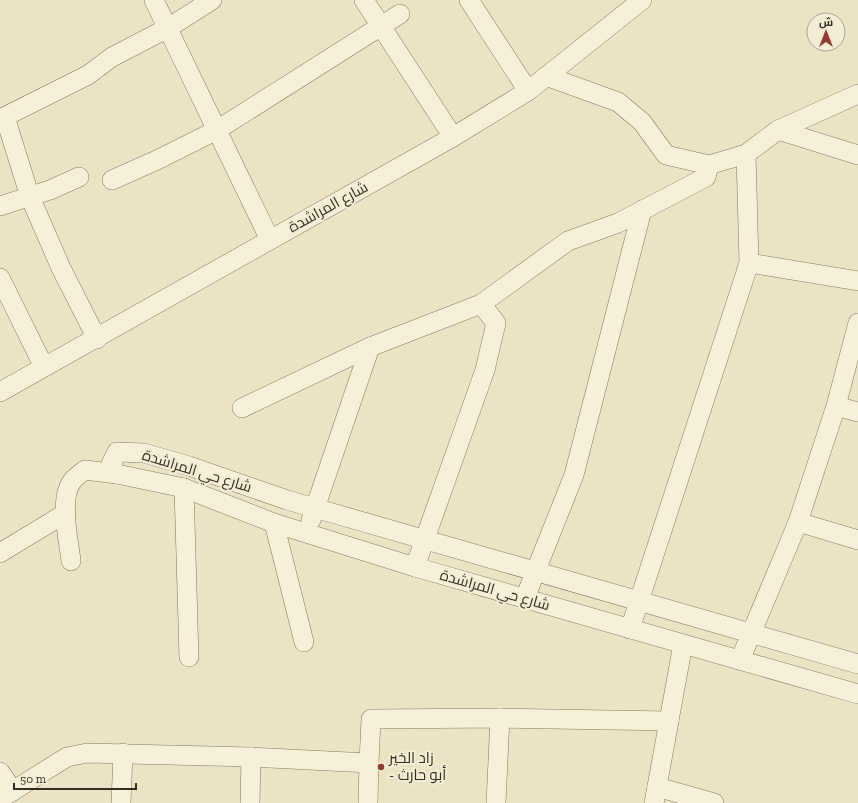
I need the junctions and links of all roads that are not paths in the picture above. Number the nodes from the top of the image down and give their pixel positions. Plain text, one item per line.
1 (154, 0) edge
2 (212, 0) edge
3 (364, 0) edge
4 (469, 0) edge
5 (642, 0) edge
6 (400, 14) dead end
7 (381, 26) junction
8 (168, 28) junction
9 (546, 76) junction
10 (528, 91) junction
11 (858, 94) edge
12 (2, 118) edge
13 (217, 130) junction
14 (778, 130) junction
15 (453, 137) junction
16 (746, 154) junction
17 (858, 155) edge
18 (709, 164) junction
19 (79, 178) dead end
20 (112, 180) dead end
21 (30, 197) junction
22 (0, 206) edge
23 (642, 210) junction
24 (270, 240) junction
25 (749, 263) junction
26 (0, 278) edge
27 (858, 282) edge
28 (481, 304) junction
29 (858, 323) edge
30 (97, 339) junction
31 (370, 347) junction
32 (44, 367) junction
33 (0, 392) edge
34 (836, 406) junction
35 (242, 408) dead end
36 (858, 412) edge
37 (117, 474) junction
38 (184, 488) junction
39 (315, 508) junction
40 (66, 513) junction
41 (798, 522) junction
42 (274, 523) junction
43 (306, 533) junction
44 (424, 539) junction
45 (858, 540) edge
46 (0, 553) edge
47 (71, 561) dead end
48 (415, 567) junction
49 (536, 571) junction
50 (525, 598) junction
51 (639, 601) junction
52 (630, 628) junction
53 (751, 633) junction
54 (304, 642) dead end
55 (683, 644) junction
56 (189, 657) dead end
57 (740, 660) junction
58 (858, 664) edge
59 (858, 694) edge
60 (500, 718) junction
61 (669, 721) junction
62 (123, 753) junction
63 (252, 757) junction
64 (369, 763) junction
65 (0, 772) edge
66 (6, 795) edge
67 (655, 795) edge
68 (121, 803) edge
69 (250, 803) edge
70 (368, 803) edge
71 (496, 803) edge
72 (714, 803) edge

1 - 8 street
2 - 8 street
3 - 7 street
4 - 10 street
5 - 9 street, شارع المراشدة
6 - 7 street
7 - 13 street
7 - 15 street
8 - 12 street
8 - 13 street
9 - 10 street, شارع المراشدة
9 - 18 street
10 - 15 street, شارع المراشدة
11 - 14 street
12 - 21 street
13 - 20 street
13 - 24 street
14 - 16 street
14 - 17 street
15 - 24 street, شارع المراشدة
16 - 18 street
16 - 25 street
18 - 23 street
19 - 21 street
21 - 22 street
21 - 30 street
23 - 28 street
23 - 49 street
24 - 30 street, شارع المراشدة
25 - 27 street
25 - 51 street
26 - 32 street
28 - 31 street
28 - 44 street
29 - 34 street
30 - 32 street, شارع المراشدة
31 - 35 street
31 - 39 street
32 - 33 street, شارع المراشدة
34 - 36 street
34 - 41 street
37 - 38 street, شارع حي المراشدة
37 - 39 street, شارع حي المراشدة
37 - 40 street
38 - 42 street, شارع حي المراشدة
38 - 56 street
39 - 43 street
39 - 44 street, شارع حي المراشدة
40 - 46 street
40 - 47 street
41 - 45 street
41 - 53 street
42 - 43 street, شارع حي المراشدة
42 - 54 street
43 - 48 street, شارع حي المراشدة
44 - 48 street
44 - 49 street, شارع حي المراشدة
48 - 50 street, شارع حي المراشدة
49 - 50 street
49 - 51 street, شارع حي المراشدة
50 - 52 street, شارع حي المراشدة
51 - 52 street
51 - 53 street, شارع حي المراشدة
52 - 55 street, شارع حي المراشدة
53 - 57 street
53 - 58 street, شارع حي المراشدة
55 - 57 street, شارع حي المراشدة
55 - 61 street
57 - 59 street, شارع حي المراشدة
60 - 61 street
60 - 64 street
60 - 71 street
61 - 67 street
62 - 63 street
62 - 66 street
62 - 68 street
63 - 64 street
63 - 69 street
64 - 70 street
65 - 66 street
67 - 72 street

